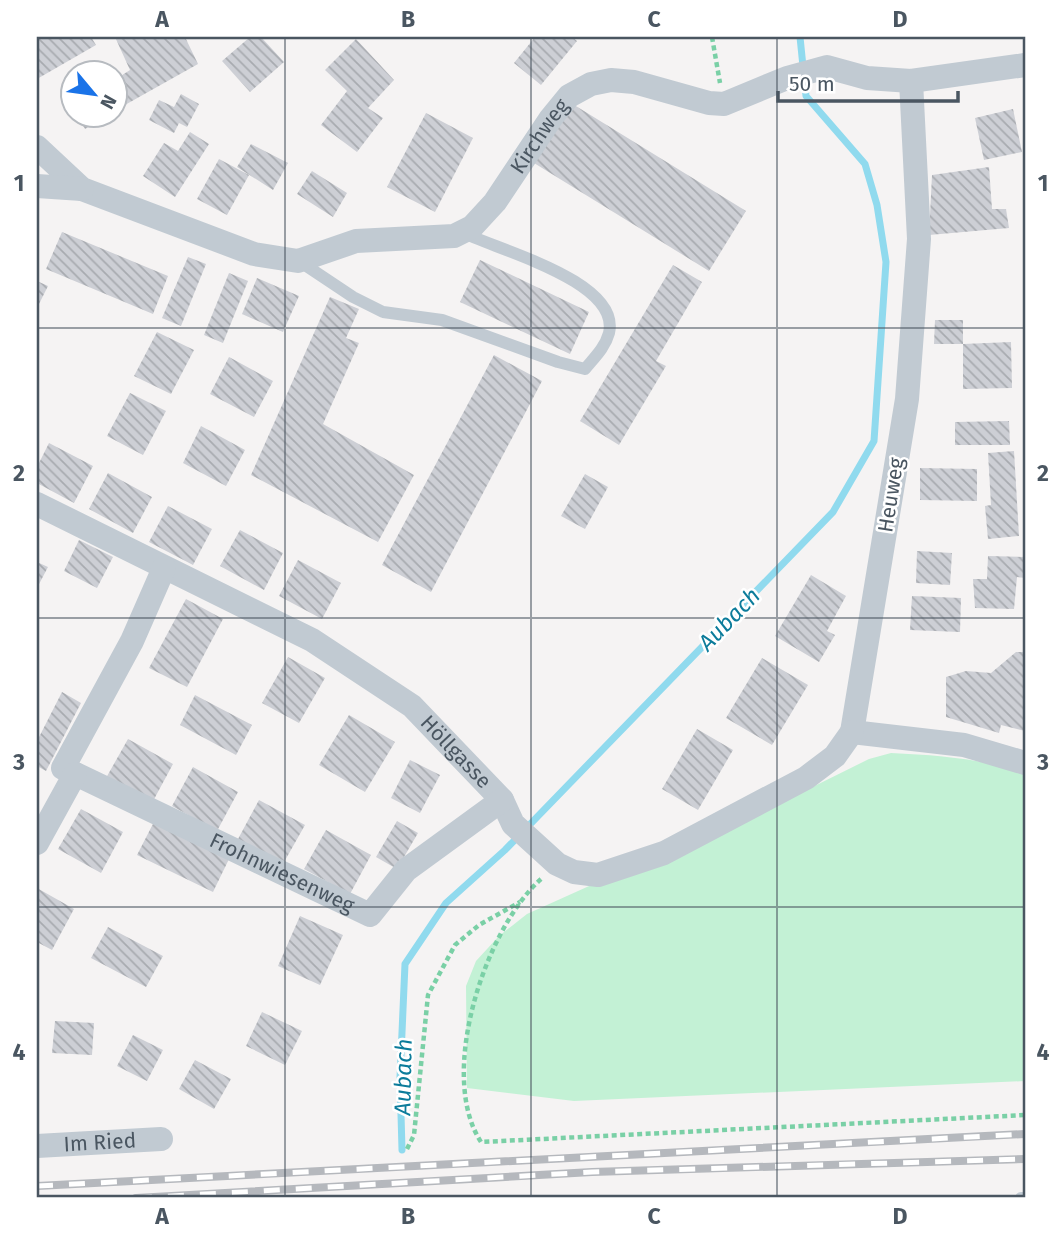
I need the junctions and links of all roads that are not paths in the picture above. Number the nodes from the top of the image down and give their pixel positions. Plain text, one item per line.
1 (1025, 65) edge
2 (911, 81) junction
3 (37, 147) edge
4 (37, 186) edge
5 (82, 189) junction
6 (462, 232) junction
7 (298, 261) junction
8 (37, 504) edge
9 (164, 568) junction
10 (852, 732) junction
11 (1025, 763) edge
12 (75, 774) junction
13 (502, 800) junction
14 (37, 843) edge
15 (161, 1139) dead end
16 (37, 1146) edge

1 - 2 street
2 - 6 street, Kirchweg
2 - 10 street, Heuweg
3 - 5 street
4 - 5 street
5 - 7 street
6 - 7 street
6 - 7 lane
8 - 9 street, Höllgasse
9 - 12 street
9 - 13 street, Höllgasse
10 - 11 street
10 - 13 street, Höllgasse
12 - 13 street, Frohnwiesenweg
12 - 14 street
15 - 16 street, Im Ried

